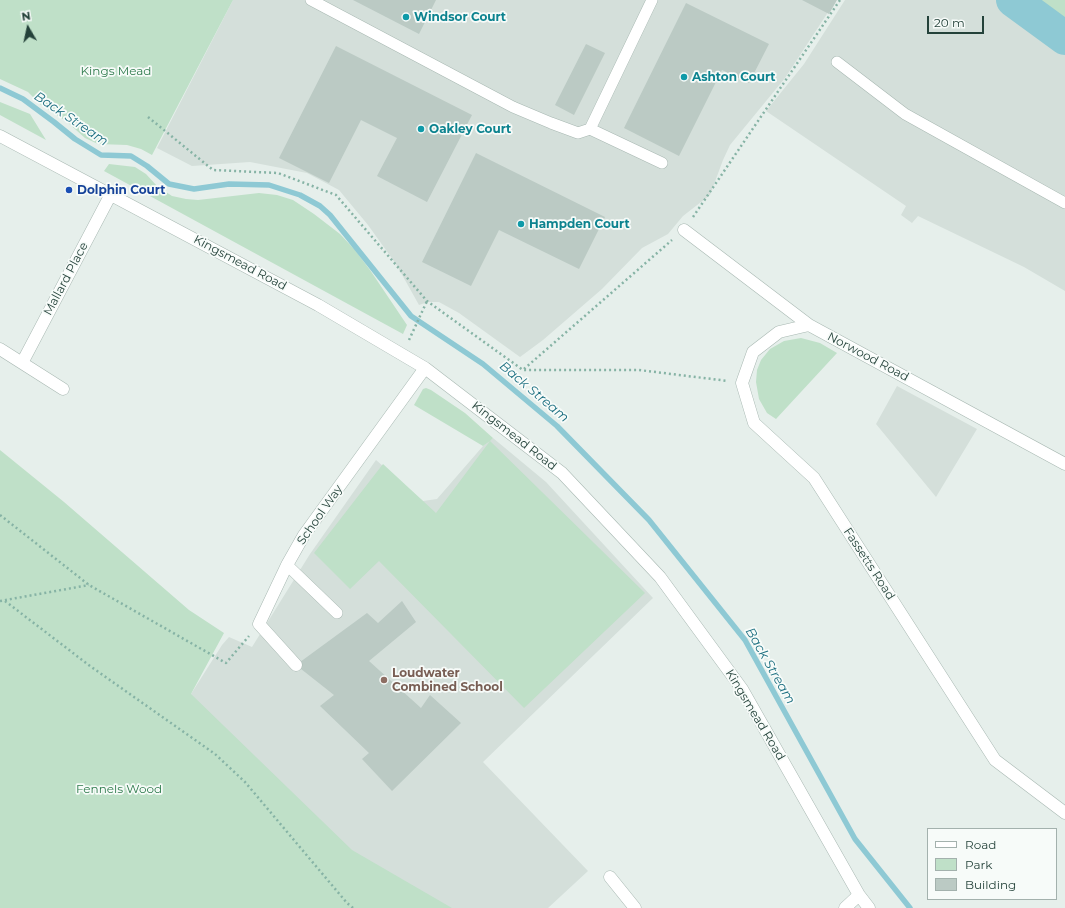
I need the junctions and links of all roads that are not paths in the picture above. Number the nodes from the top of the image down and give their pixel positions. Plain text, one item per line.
1 (311, 0) edge
2 (652, 0) edge
3 (837, 62) dead end
4 (590, 129) junction
5 (0, 136) edge
6 (662, 163) dead end
7 (111, 194) junction
8 (1065, 203) edge
9 (684, 230) road end
10 (808, 325) junction
11 (0, 349) edge
12 (22, 363) junction
13 (425, 368) junction
14 (63, 389) dead end
15 (1065, 464) edge
16 (287, 565) junction
17 (336, 613) dead end
18 (296, 665) dead end
19 (1065, 814) edge
20 (610, 877) dead end
21 (859, 895) junction
22 (635, 908) edge
23 (845, 908) edge
24 (869, 908) edge

1 - 4 lane
2 - 4 lane
3 - 8 lane
4 - 6 lane
5 - 7 street, Kingsmead Road
7 - 12 street, Mallard Place
7 - 13 street, Kingsmead Road
9 - 10 street, Norwood Road
10 - 15 street, Norwood Road
10 - 19 street, Fassetts Road
11 - 12 street
12 - 14 street
13 - 16 street, School Way
13 - 21 street, Kingsmead Road
16 - 17 lane
16 - 18 street, School Way
20 - 22 street
21 - 23 street
21 - 24 street, Kingsmead Road

